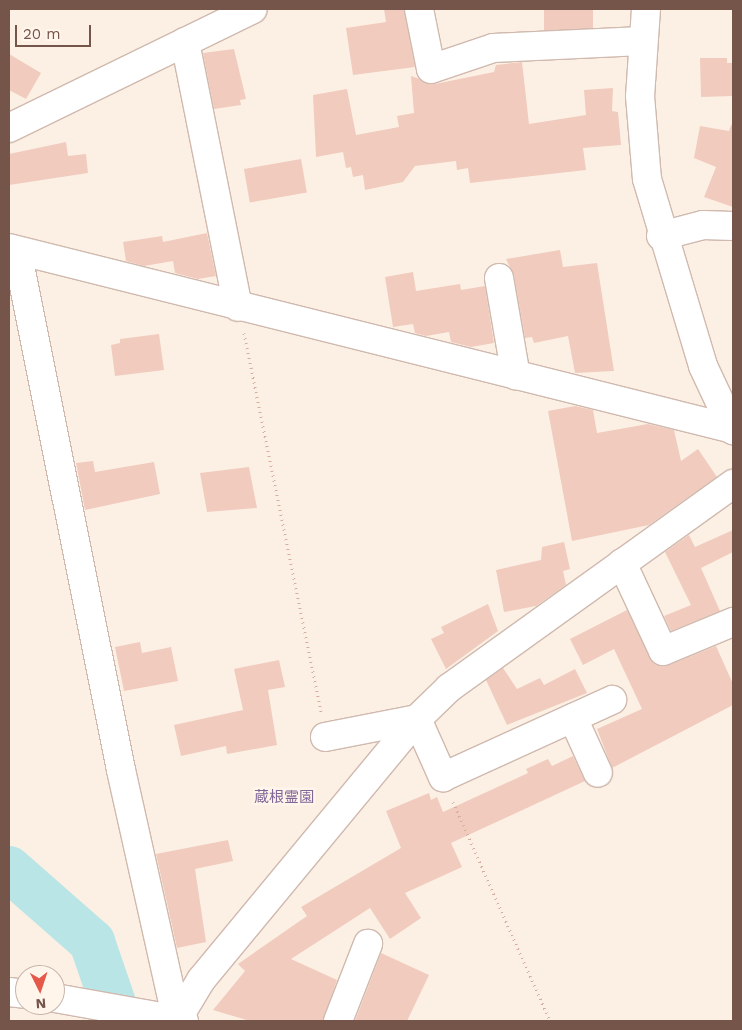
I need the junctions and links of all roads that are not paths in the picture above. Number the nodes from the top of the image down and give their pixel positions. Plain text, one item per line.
1 (253, 9) edge
2 (419, 9) edge
3 (646, 9) edge
4 (185, 42) junction
5 (642, 42) junction
6 (9, 128) edge
7 (733, 226) edge
8 (661, 236) junction
9 (13, 249) edge
10 (500, 278) dead end
11 (238, 306) junction
12 (516, 376) junction
13 (733, 429) edge
14 (733, 484) edge
15 (622, 563) junction
16 (733, 622) edge
17 (612, 700) dead end
18 (573, 718) junction
19 (417, 719) junction
20 (325, 737) road end
21 (598, 773) dead end
22 (368, 944) dead end
23 (72, 1007) edge
24 (180, 1020) edge
25 (338, 1021) edge

1 - 4 street
2 - 5 street
3 - 5 street
4 - 6 street
4 - 11 street
5 - 8 street
7 - 8 street
8 - 13 street
9 - 11 street
9 - 24 street
10 - 12 street
11 - 12 street
12 - 13 street
14 - 15 street
15 - 16 street
15 - 19 street
17 - 18 street
18 - 19 street
18 - 21 street
19 - 20 street
19 - 24 street
22 - 25 street
23 - 24 street

